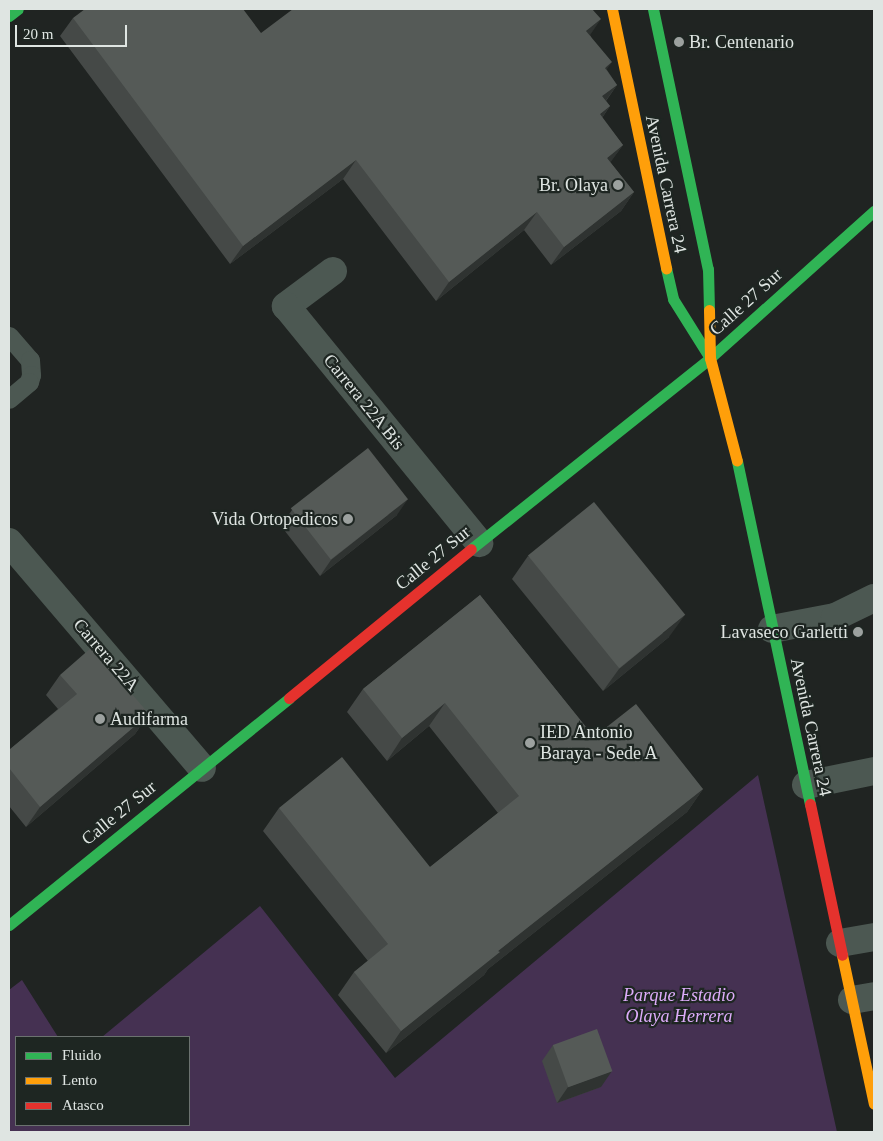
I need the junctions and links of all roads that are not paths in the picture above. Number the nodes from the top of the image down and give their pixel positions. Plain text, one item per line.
1 (18, 9) edge
2 (612, 9) edge
3 (653, 9) edge
4 (9, 16) edge
5 (874, 212) edge
6 (333, 271) dead end
7 (9, 336) edge
8 (710, 358) junction
9 (9, 399) edge
10 (9, 542) edge
11 (479, 543) junction
12 (874, 598) edge
13 (772, 629) junction
14 (202, 768) junction
15 (874, 771) edge
16 (806, 785) junction
17 (9, 925) edge
18 (874, 937) edge
19 (840, 943) junction
20 (863, 998) edge
21 (874, 1104) edge

1 - 4 main road
2 - 8 main road, Avenida Carrera 24
3 - 8 main road, Avenida Carrera 24
5 - 8 main road, Calle 27 Sur
6 - 11 street, Carrera 22A Bis
7 - 9 lane
8 - 11 main road, Calle 27 Sur
8 - 13 main road, Avenida Carrera 24
10 - 14 street, Carrera 22A
11 - 14 main road, Calle 27 Sur
12 - 13 street
13 - 16 main road, Avenida Carrera 24
14 - 17 main road, Calle 27 Sur
15 - 16 street
16 - 19 main road, Avenida Carrera 24
18 - 19 street
19 - 20 main road, Avenida Carrera 24
20 - 21 main road, Avenida Carrera 24

